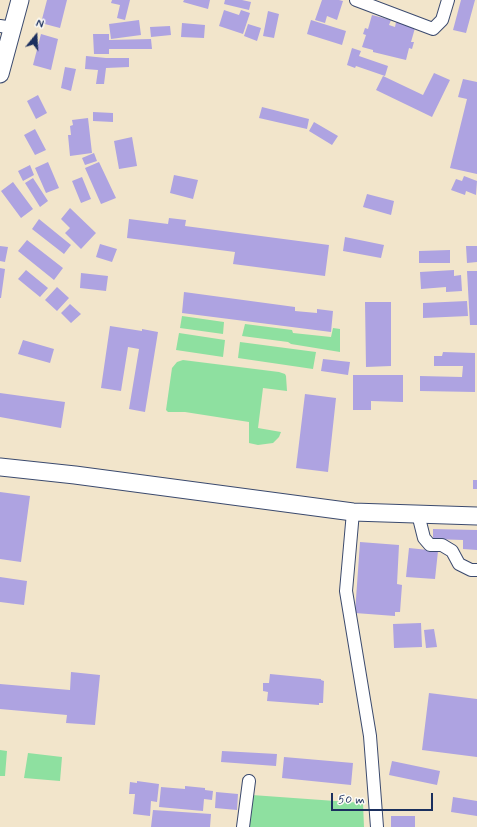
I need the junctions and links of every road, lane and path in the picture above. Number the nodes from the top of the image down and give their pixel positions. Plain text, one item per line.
1 (20, 0) edge
2 (356, 0) edge
3 (448, 0) edge
4 (6, 27) edge
5 (0, 74) edge
6 (0, 467) edge
7 (353, 512) junction
8 (418, 514) junction
9 (477, 516) edge
10 (477, 570) edge
11 (249, 781) dead end
12 (243, 827) edge
13 (377, 827) edge

1 - 4 street
2 - 3 street
4 - 5 street
6 - 7 street
7 - 8 street
7 - 13 street
8 - 9 street
8 - 10 street
11 - 12 street

